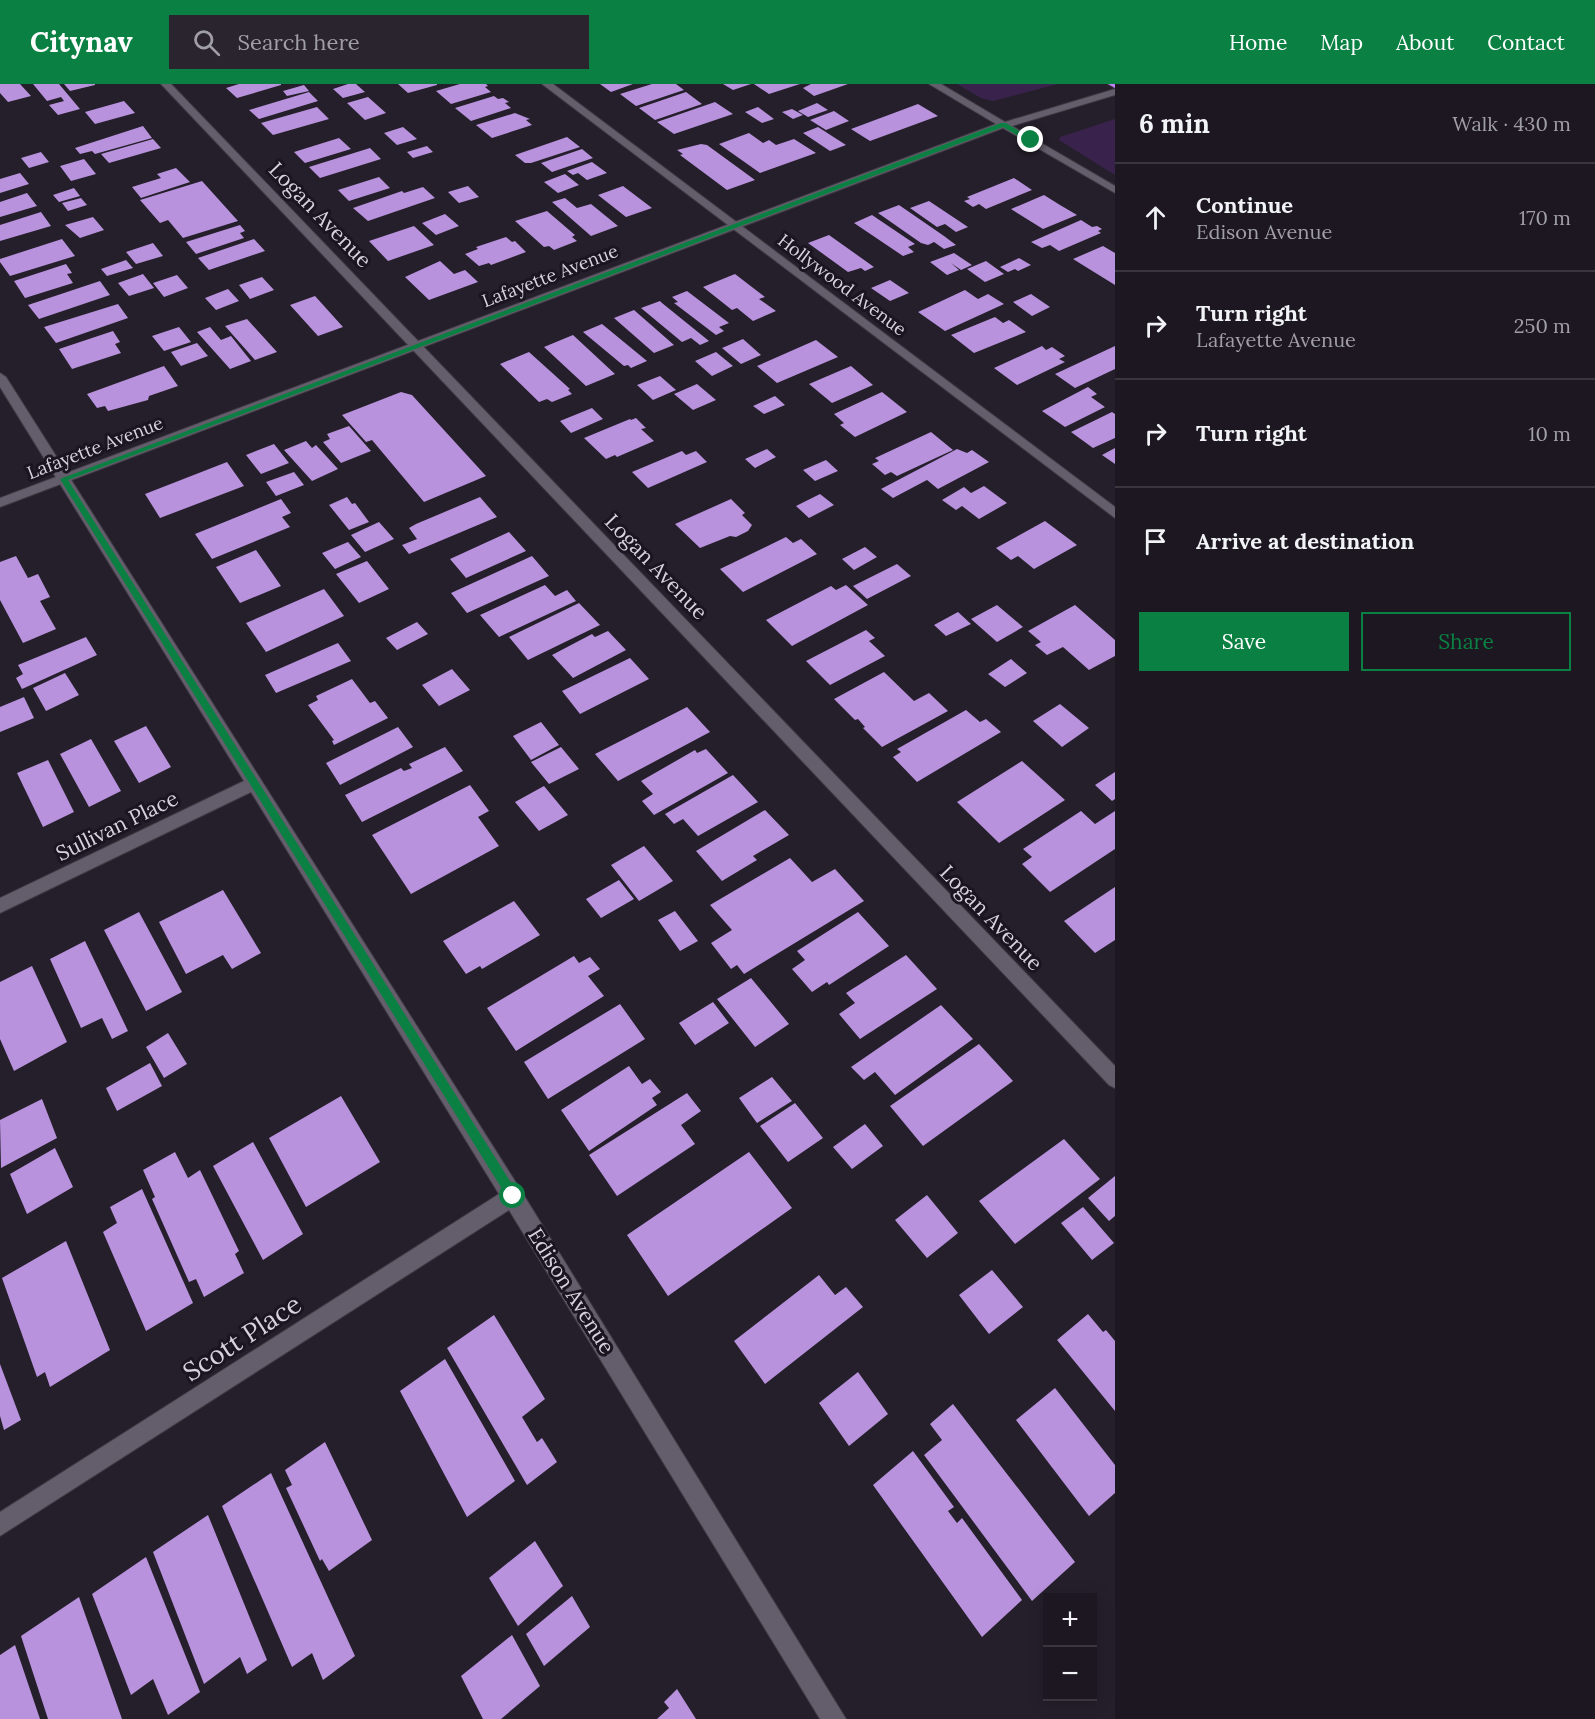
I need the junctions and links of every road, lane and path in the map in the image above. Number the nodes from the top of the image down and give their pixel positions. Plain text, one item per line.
1 (166, 84) edge
2 (547, 84) edge
3 (934, 84) edge
4 (1115, 92) edge
5 (1004, 124) junction
6 (1115, 190) edge
7 (734, 226) junction
8 (416, 346) junction
9 (0, 376) edge
10 (64, 479) junction
11 (0, 503) edge
12 (1115, 514) edge
13 (253, 784) junction
14 (0, 906) edge
15 (1115, 1079) edge
16 (513, 1196) junction
17 (0, 1525) edge
18 (834, 1719) edge

1 - 8 street, Logan Avenue
2 - 7 street, Hollywood Avenue
3 - 5 street
4 - 5 street, Lafayette Avenue
5 - 6 street
5 - 7 street, Lafayette Avenue
7 - 8 street, Lafayette Avenue
7 - 12 street, Hollywood Avenue
8 - 10 street, Lafayette Avenue
8 - 15 street, Logan Avenue
9 - 10 street, Edison Avenue
10 - 11 street, Lafayette Avenue
10 - 13 street, Edison Avenue
13 - 14 street, Sullivan Place
13 - 16 street, Edison Avenue
16 - 17 street, Scott Place
16 - 18 street, Edison Avenue

